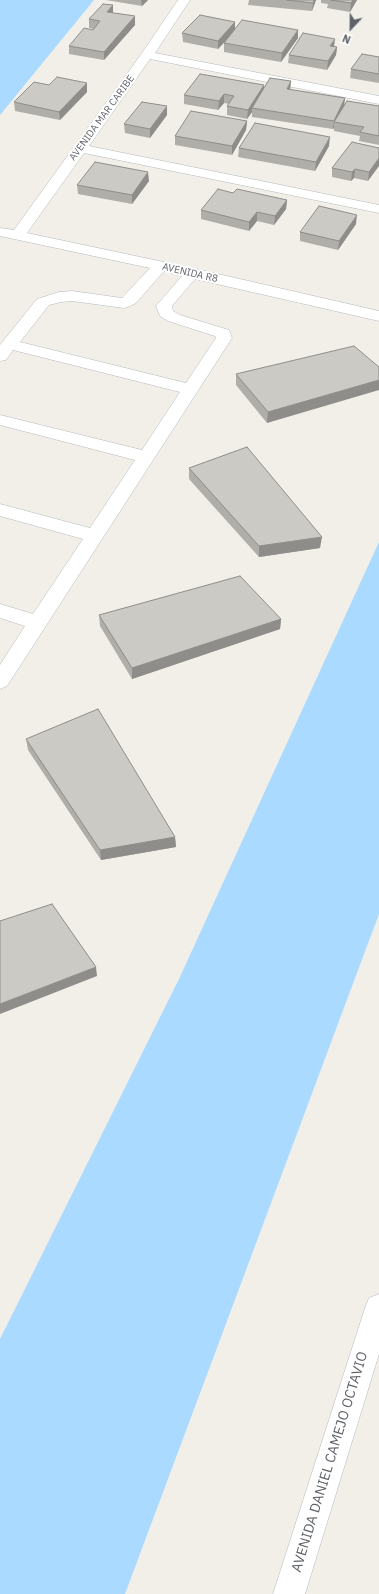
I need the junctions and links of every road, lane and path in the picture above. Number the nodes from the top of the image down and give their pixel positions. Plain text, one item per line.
1 (184, 0) edge
2 (147, 56) junction
3 (379, 100) edge
4 (80, 148) junction
5 (379, 209) edge
6 (0, 232) edge
7 (18, 235) junction
8 (160, 266) junction
9 (192, 273) junction
10 (379, 316) edge
11 (5, 350) edge
12 (191, 390) junction
13 (0, 420) edge
14 (146, 457) junction
15 (0, 510) edge
16 (95, 536) junction
17 (0, 611) edge
18 (38, 623) junction
19 (0, 681) edge
20 (379, 1308) edge
21 (289, 1594) edge

1 - 2 street, AVENIDA MAR CARIBE
2 - 3 street
2 - 4 street, AVENIDA MAR CARIBE
4 - 5 street
4 - 7 street, AVENIDA MAR CARIBE
6 - 7 street, AVENIDA R8
7 - 8 street, AVENIDA R8
8 - 9 street, AVENIDA R8
8 - 11 street
9 - 10 street, AVENIDA R8
9 - 12 street
11 - 12 street
12 - 14 street
13 - 14 street
14 - 16 street
15 - 16 street
16 - 18 street
17 - 18 street
18 - 19 street
20 - 21 street, AVENIDA DANIEL CAMEJO OCTAVIO

